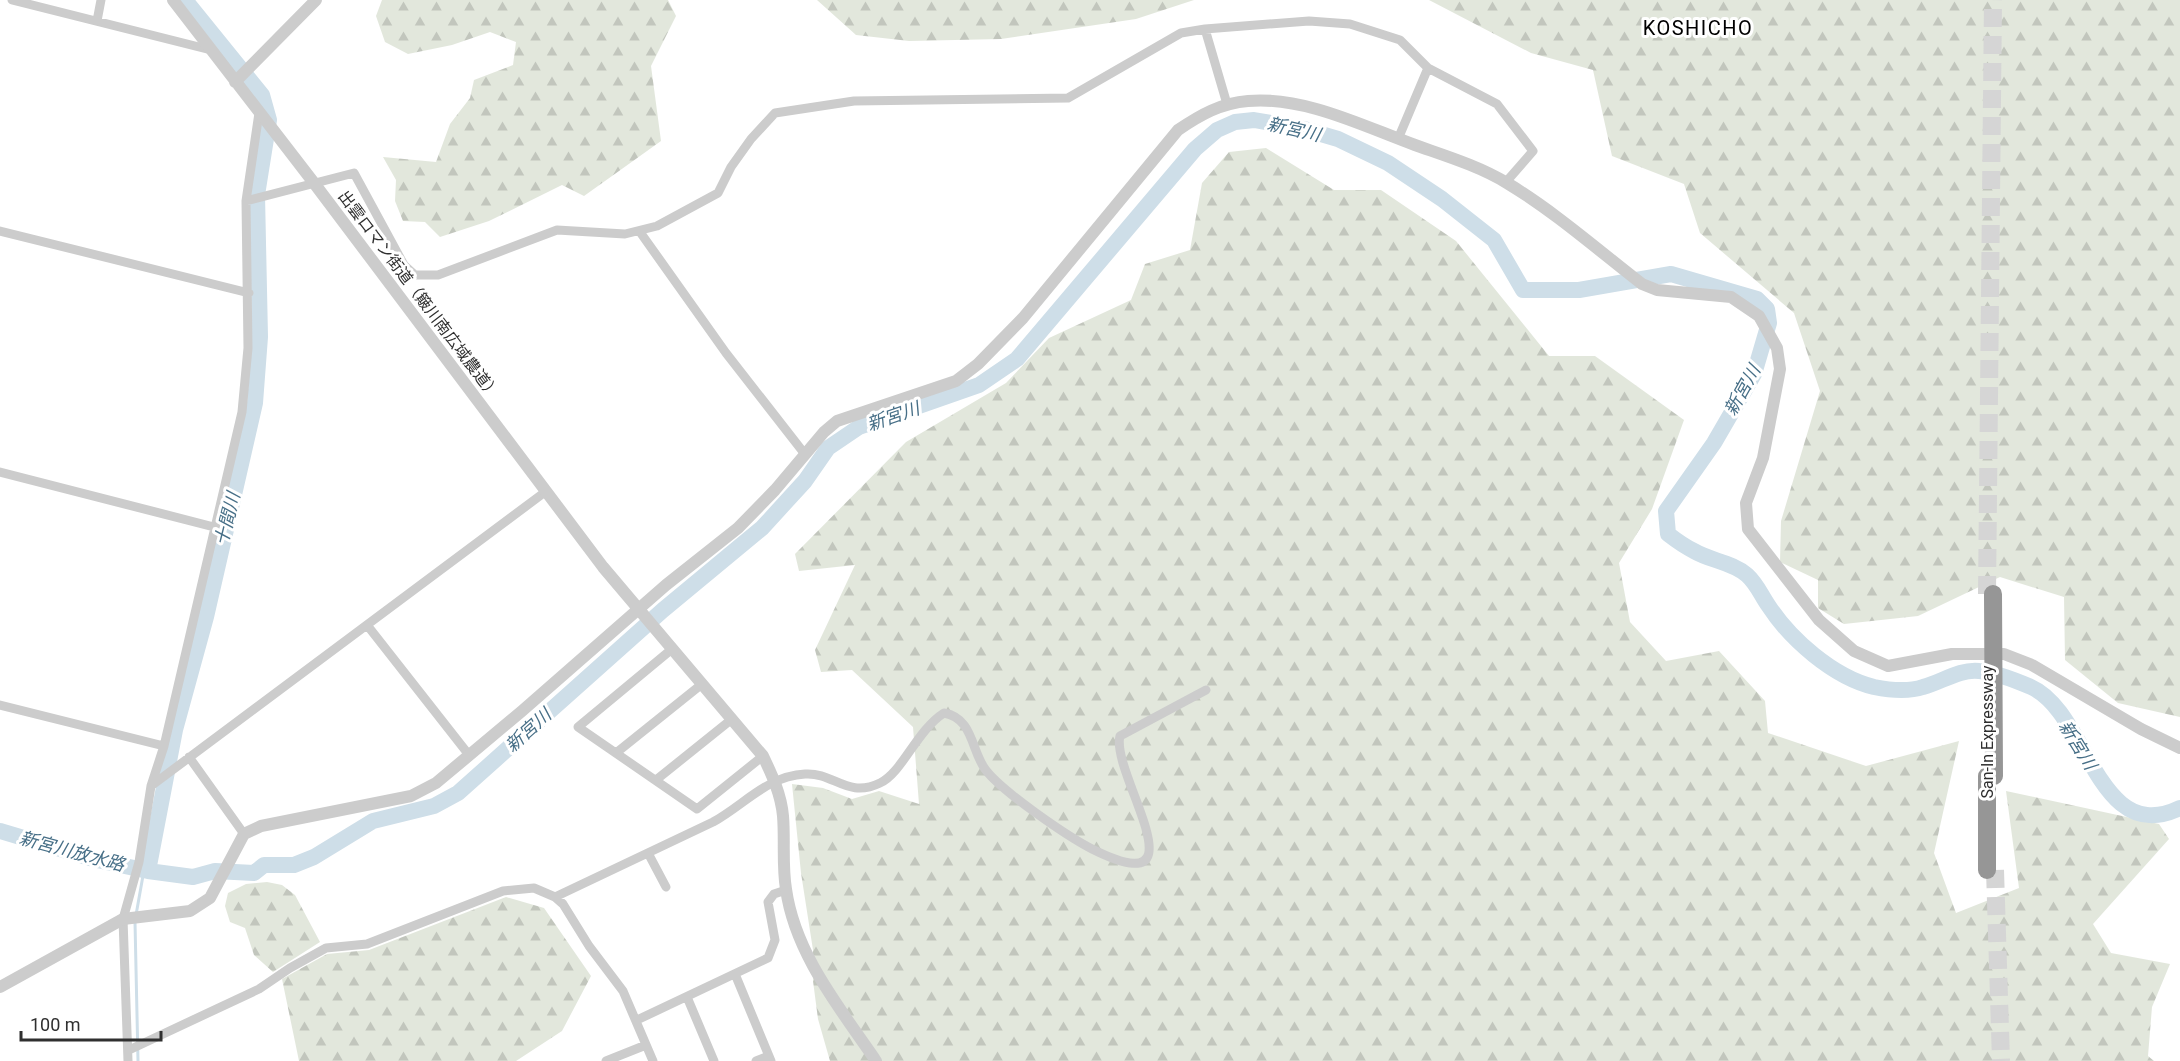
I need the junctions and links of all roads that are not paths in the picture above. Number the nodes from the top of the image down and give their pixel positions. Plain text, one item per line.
1 (12, 0) edge
2 (101, 0) edge
3 (172, 0) edge
4 (316, 0) edge
5 (97, 21) junction
6 (1205, 29) junction
7 (211, 50) junction
8 (1428, 68) junction
9 (235, 82) junction
10 (1227, 104) junction
11 (259, 113) junction
12 (1398, 139) junction
13 (1506, 182) junction
14 (314, 183) junction
15 (246, 201) junction
16 (0, 231) edge
17 (640, 232) junction
18 (249, 293) junction
19 (804, 453) junction
20 (0, 472) edge
21 (545, 492) junction
22 (214, 527) junction
23 (1990, 594) tunnel mouth
24 (642, 614) junction
25 (368, 625) junction
26 (672, 649) junction
27 (702, 684) junction
28 (1206, 690) dead end
29 (0, 705) edge
30 (732, 719) junction
31 (164, 746) junction
32 (2180, 748) edge
33 (616, 753) junction
34 (469, 755) junction
35 (763, 756) junction
36 (189, 757) junction
37 (656, 780) junction
38 (776, 782) junction
39 (150, 786) junction
40 (244, 834) junction
41 (648, 853) junction
42 (1991, 870) tunnel mouth
43 (666, 887) dead end
44 (786, 890) junction
45 (555, 897) junction
46 (123, 919) junction
47 (735, 974) junction
48 (0, 987) edge
49 (687, 997) junction
50 (637, 1020) junction
51 (646, 1045) junction
52 (129, 1050) junction
53 (770, 1058) edge
54 (128, 1061) edge
55 (606, 1061) edge
56 (653, 1061) edge
57 (714, 1061) edge
58 (756, 1061) edge
59 (876, 1061) edge

1 - 5 street
2 - 5 street
3 - 7 street, 出雲ロマン街道（簸川南広域農道）
4 - 9 street
5 - 7 street
6 - 8 street
6 - 10 street
6 - 17 street
7 - 9 street, 出雲ロマン街道（簸川南広域農道）
8 - 12 street
8 - 13 street
9 - 11 street, 出雲ロマン街道（簸川南広域農道）
10 - 12 street
10 - 19 street
11 - 14 street, 出雲ロマン街道（簸川南広域農道）
11 - 15 street
12 - 13 street
13 - 32 street
14 - 15 street
14 - 17 street
14 - 21 street, 出雲ロマン街道（簸川南広域農道）
15 - 18 street
16 - 18 street
17 - 19 street
18 - 22 street
19 - 24 street
20 - 22 street
21 - 24 street, 出雲ロマン街道（簸川南広域農道）
21 - 25 street
22 - 31 street
23 - 42 highway, San-In Expressway
24 - 26 street, 出雲ロマン街道（簸川南広域農道）
24 - 34 street
25 - 34 street
25 - 36 street
26 - 27 street
26 - 33 street
27 - 30 street
27 - 33 street
28 - 38 street
29 - 31 street
30 - 35 street
30 - 37 street
31 - 39 street
33 - 37 street
34 - 40 street
35 - 37 street
35 - 38 street
36 - 39 street
36 - 40 street
38 - 41 street
38 - 44 street
39 - 46 street
40 - 46 street
41 - 43 street
41 - 45 street
44 - 47 street
44 - 59 street
45 - 50 street
45 - 52 street
46 - 48 street
46 - 52 street
47 - 49 street
47 - 53 street
49 - 50 street
49 - 57 street
50 - 51 street
51 - 55 street
51 - 56 street
52 - 54 street
53 - 58 street

